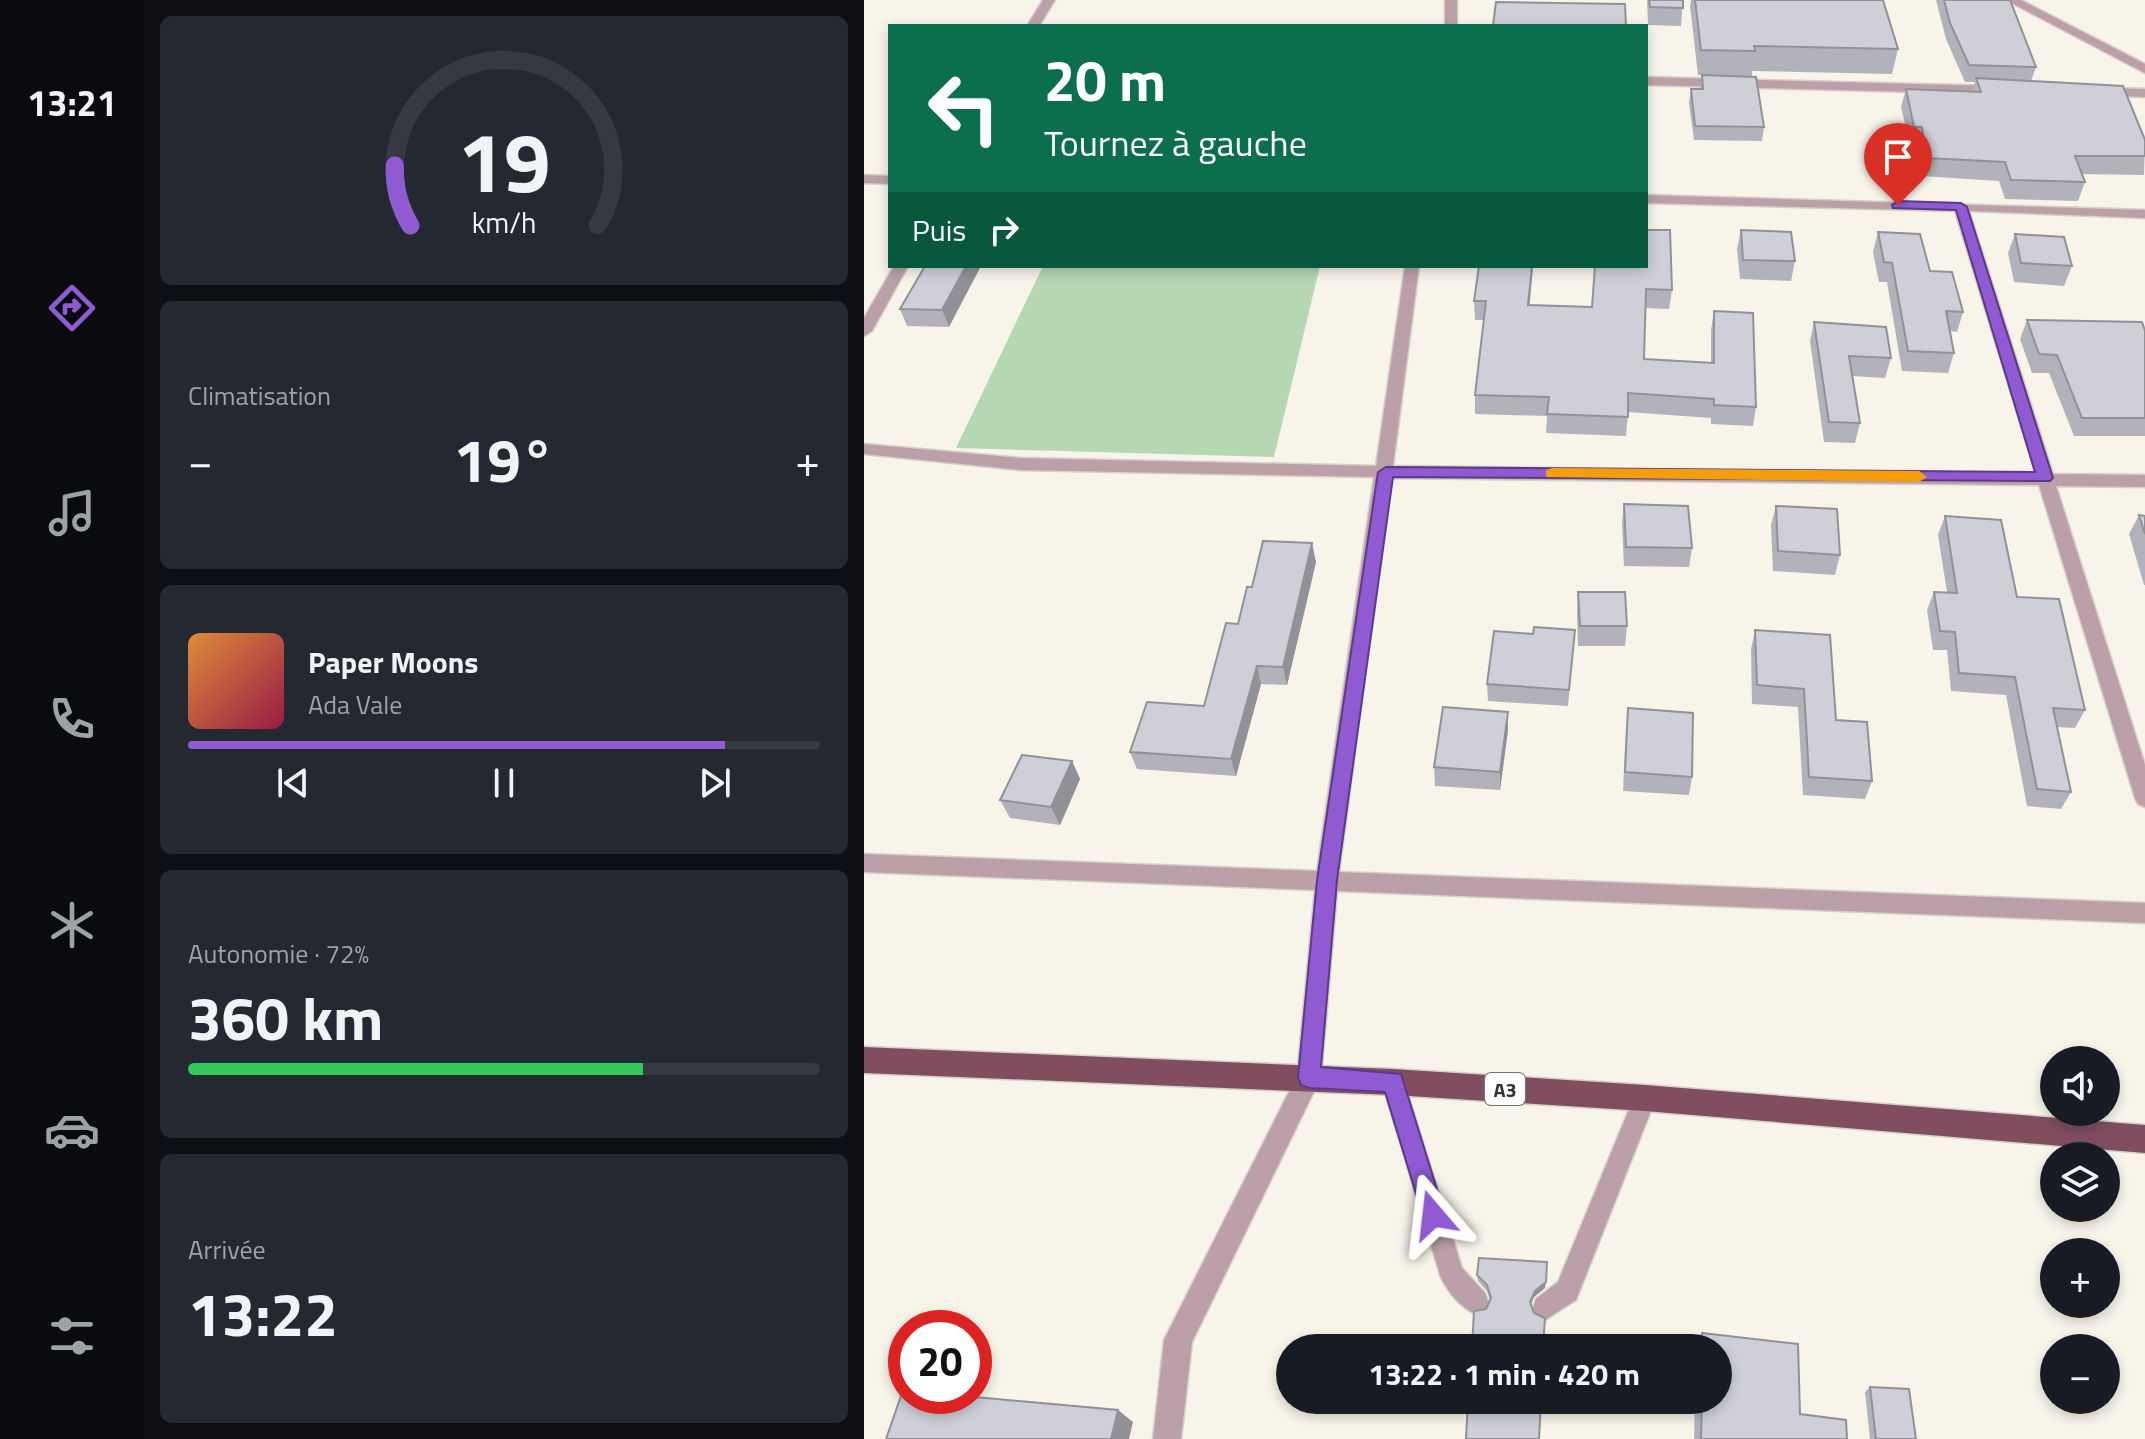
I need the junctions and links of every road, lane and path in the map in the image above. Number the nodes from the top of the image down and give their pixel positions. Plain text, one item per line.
1 (1049, 0) edge
2 (1451, 0) edge
3 (2012, 0) edge
4 (1034, 24) edge
5 (1451, 24) edge
6 (2145, 69) edge
7 (1648, 81) edge
8 (2005, 90) edge
9 (2083, 92) edge
10 (2145, 93) edge
11 (864, 179) edge
12 (888, 180) edge
13 (1648, 199) edge
14 (1961, 207) junction
15 (2145, 214) edge
16 (900, 268) edge
17 (1412, 268) edge
18 (864, 331) edge
19 (864, 449) edge
20 (1386, 472) junction
21 (2045, 478) junction
22 (2145, 481) edge
23 (2145, 798) edge
24 (864, 863) edge
25 (1327, 880) junction
26 (2145, 913) edge
27 (864, 1060) edge
28 (1309, 1077) junction
29 (1393, 1082) junction
30 (1645, 1098) junction
31 (2145, 1139) edge
32 (1476, 1302) dead end
33 (1545, 1308) dead end
34 (1167, 1439) edge

1 - 4 street
2 - 5 street
3 - 6 street
7 - 8 street
9 - 10 street
11 - 12 street
13 - 14 street
14 - 15 street
14 - 21 street
16 - 18 street
17 - 20 street
19 - 20 street
20 - 21 street
20 - 25 street
21 - 22 street
21 - 23 street
24 - 25 street
25 - 26 street
25 - 28 street
27 - 28 highway, A3
28 - 29 highway, A3
28 - 34 street
29 - 30 highway, A3
29 - 32 lane
30 - 31 highway, A3
30 - 33 lane

